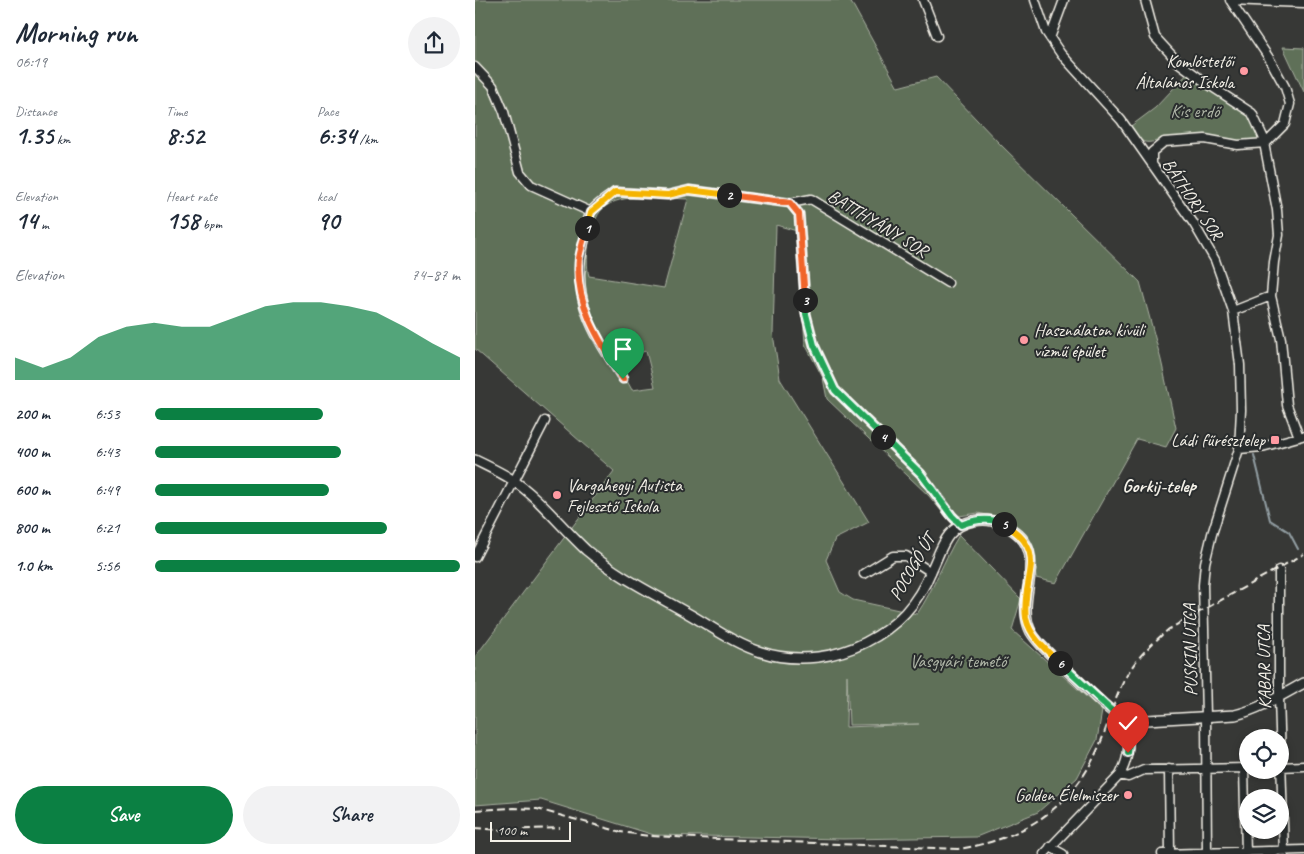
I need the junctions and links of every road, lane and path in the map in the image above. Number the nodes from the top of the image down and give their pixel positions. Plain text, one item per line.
1 (923, 0) edge
2 (1035, 0) edge
3 (1064, 0) edge
4 (1145, 0) edge
5 (1230, 0) edge
6 (1304, 3) edge
7 (937, 36) dead end
8 (1049, 38) junction
9 (475, 68) edge
10 (1265, 143) junction
11 (1152, 165) junction
12 (790, 203) junction
13 (591, 212) junction
14 (948, 283) dead end
15 (1271, 296) junction
16 (1233, 311) junction
17 (623, 379) dead end
18 (545, 421) dead end
19 (1301, 436) edge
20 (1239, 449) junction
21 (475, 460) edge
22 (515, 482) junction
23 (961, 525) junction
24 (475, 557) edge
25 (1279, 570) dead end
26 (931, 572) junction
27 (864, 574) dead end
28 (1304, 683) edge
29 (1279, 697) junction
30 (1206, 717) junction
31 (1125, 720) junction
32 (1280, 729) edge
33 (1304, 766) edge
34 (1289, 767) edge
35 (1239, 768) edge
36 (1169, 769) junction
37 (1207, 769) junction
38 (1120, 775) junction
39 (1246, 779) edge
40 (1281, 779) edge
41 (1050, 846) junction
42 (1304, 850) edge
43 (1284, 852) edge
44 (1207, 853) edge
45 (1246, 853) edge
46 (1044, 854) edge
47 (1063, 854) edge
48 (1162, 854) edge
49 (1170, 854) edge

1 - 7 street
2 - 8 street, BÁTHORY SOR
3 - 8 street
4 - 10 street
5 - 6 street
5 - 10 street
8 - 11 street, BÁTHORY SOR
9 - 13 street
10 - 11 street
10 - 15 street
11 - 16 street, BÁTHORY SOR
12 - 13 street, BATTHYÁNY SOR
12 - 14 street, BATTHYÁNY SOR
12 - 23 street
13 - 17 street
15 - 16 street
15 - 19 street
16 - 20 street, BÁTHORY SOR
18 - 22 street
19 - 20 street
20 - 30 street, PUSKIN UTCA
21 - 22 main road, POCOGÓ ÚT
22 - 24 street
22 - 26 main road, POCOGÓ ÚT
23 - 26 main road, POCOGÓ ÚT
23 - 31 main road
25 - 29 street, KABAR UTCA
26 - 27 street
28 - 29 main road
29 - 30 main road
29 - 32 street, KABAR UTCA
30 - 31 main road
30 - 37 street, PUSKIN UTCA
31 - 38 street
33 - 34 street
35 - 37 street
36 - 37 street
36 - 38 street
36 - 49 street
37 - 44 street, PUSKIN UTCA
38 - 41 street
39 - 45 street
40 - 43 street, KABAR UTCA
41 - 46 street
41 - 47 street
42 - 43 street
43 - 45 street
44 - 45 street
44 - 49 street
48 - 49 street

